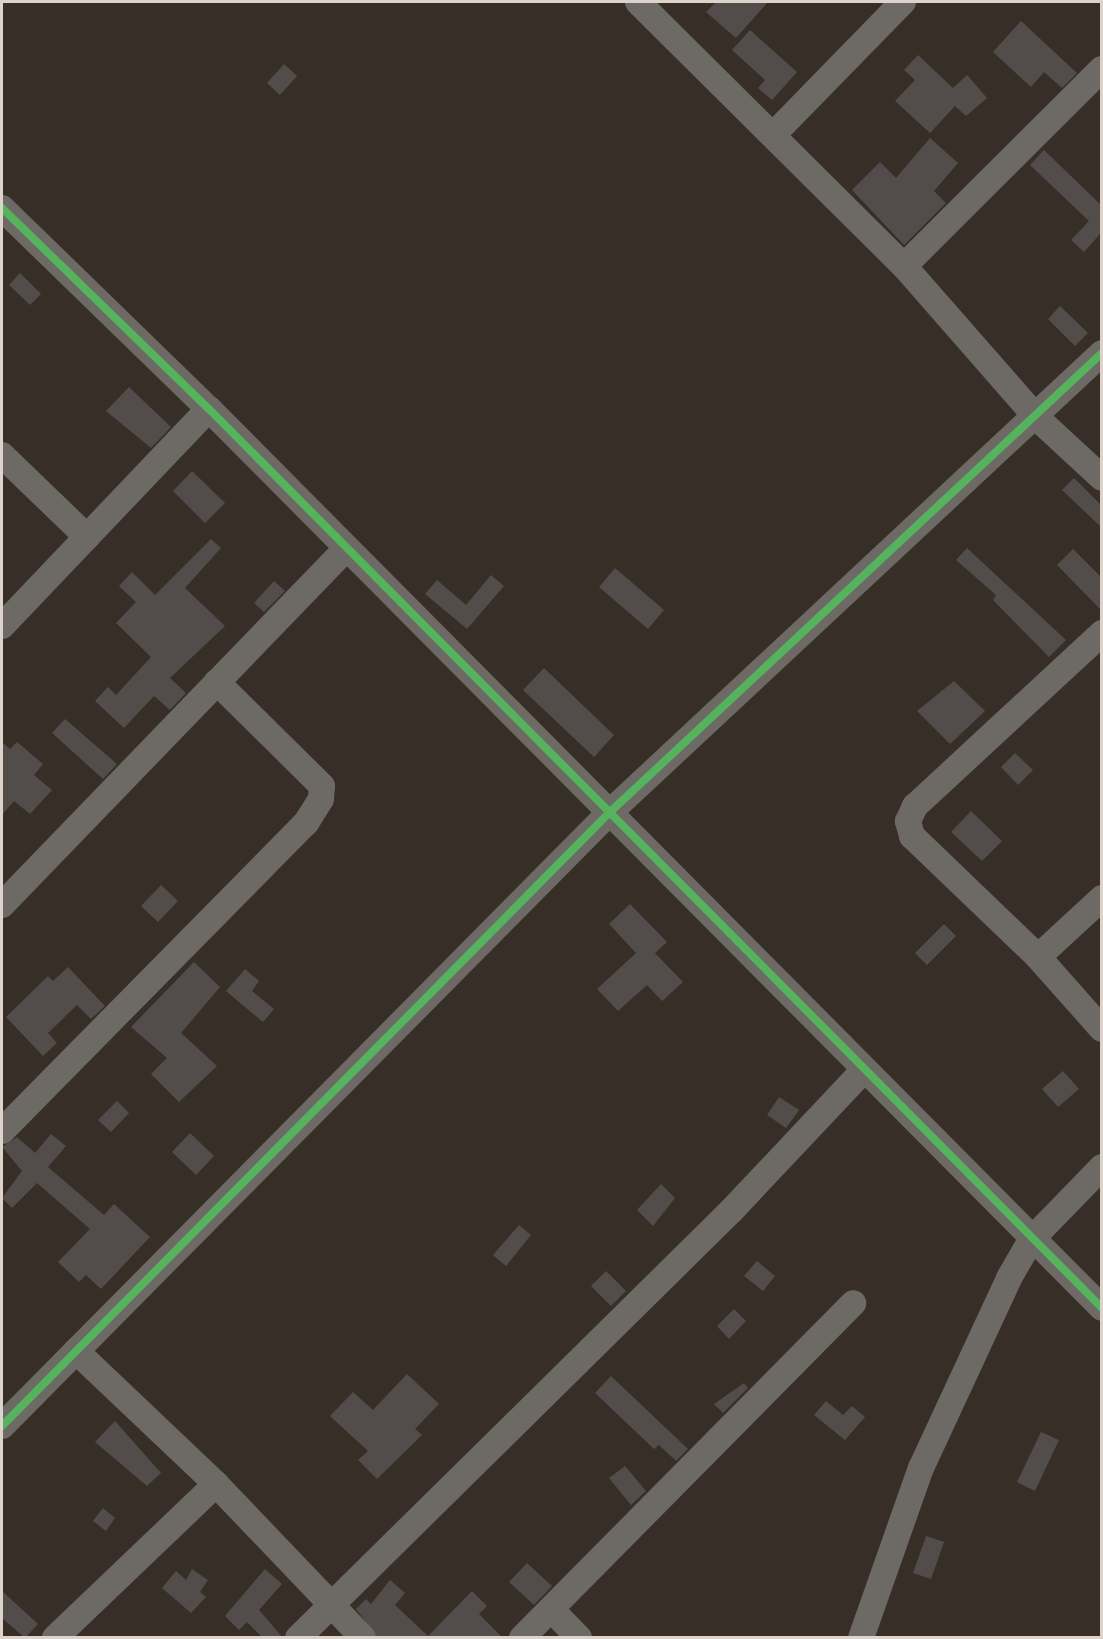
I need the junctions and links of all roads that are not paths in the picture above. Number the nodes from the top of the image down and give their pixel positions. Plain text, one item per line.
1 (903, 2) edge
2 (642, 3) edge
3 (1101, 69) edge
4 (773, 135) junction
5 (2, 208) edge
6 (904, 266) junction
7 (1101, 353) edge
8 (209, 409) junction
9 (1036, 418) junction
10 (2, 455) edge
11 (1101, 478) edge
12 (87, 537) junction
13 (347, 548) junction
14 (2, 626) edge
15 (1101, 633) edge
16 (217, 682) junction
17 (609, 813) junction
18 (1101, 898) edge
19 (2, 905) edge
20 (1038, 957) junction
21 (1101, 1029) edge
22 (864, 1071) junction
23 (2, 1131) edge
24 (1101, 1167) edge
25 (1031, 1240) junction
26 (853, 1303) dead end
27 (1101, 1308) edge
28 (76, 1351) junction
29 (2, 1426) edge
30 (216, 1484) junction
31 (331, 1607) junction
32 (552, 1610) junction
33 (55, 1638) edge
34 (298, 1638) edge
35 (363, 1638) edge
36 (522, 1638) edge
37 (579, 1638) edge
38 (861, 1638) edge

1 - 4 street
2 - 4 street
3 - 6 street
4 - 6 street
5 - 8 street
6 - 9 street
7 - 9 street
8 - 12 street
8 - 13 street
9 - 11 street
9 - 17 street
10 - 12 street
12 - 14 street
13 - 16 street
13 - 17 street
15 - 20 street
16 - 19 street
16 - 23 street
17 - 22 street
17 - 28 street
18 - 20 street
20 - 21 street
22 - 25 street
22 - 31 street
24 - 25 street
25 - 27 street
25 - 38 street
26 - 32 street
28 - 29 street
28 - 30 street
30 - 31 street
30 - 33 street
31 - 34 street
31 - 35 street
32 - 36 street
32 - 37 street

